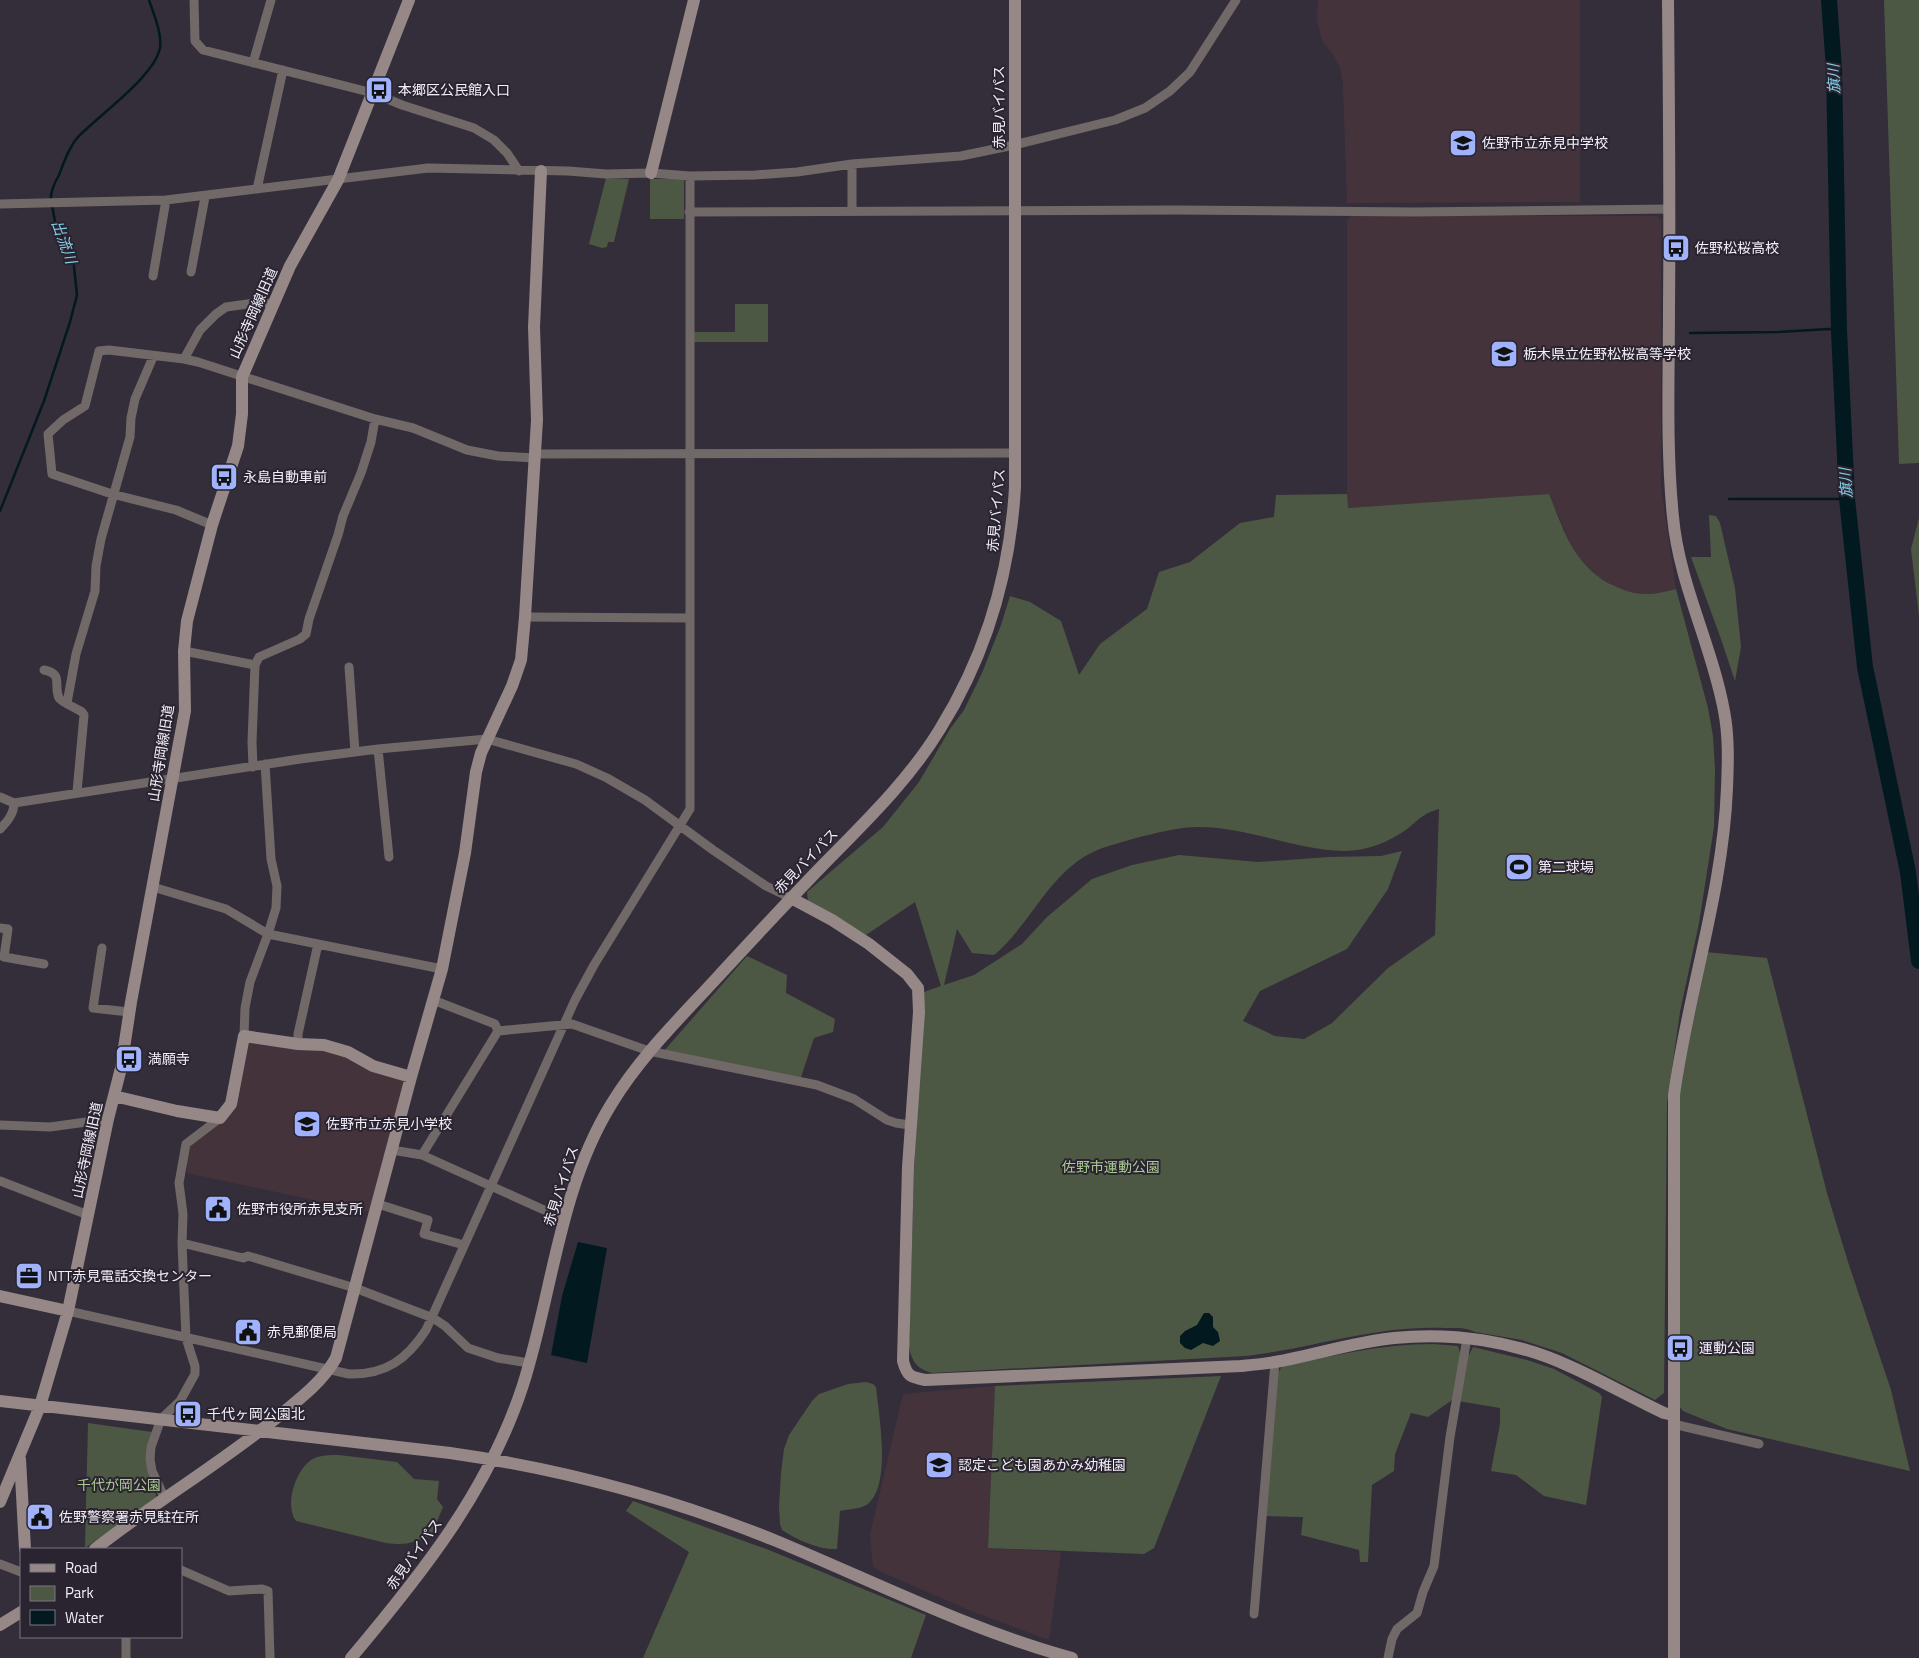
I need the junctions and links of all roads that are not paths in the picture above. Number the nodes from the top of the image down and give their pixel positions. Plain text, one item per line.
1 (194, 0) edge
2 (271, 0) edge
3 (409, 0) edge
4 (694, 0) edge
5 (1014, 0) edge
6 (1236, 0) edge
7 (1668, 0) edge
8 (253, 63) junction
9 (283, 70) junction
10 (373, 92) junction
11 (1014, 145) junction
12 (852, 164) junction
13 (518, 170) junction
14 (541, 170) junction
15 (651, 173) junction
16 (690, 176) junction
17 (338, 180) junction
18 (257, 189) junction
19 (205, 197) junction
20 (166, 200) junction
21 (0, 204) edge
22 (1670, 209) junction
23 (852, 211) junction
24 (690, 212) junction
25 (1015, 212) junction
26 (192, 272) dead end
27 (153, 276) dead end
28 (273, 305) junction
29 (153, 356) junction
30 (184, 360) junction
31 (242, 377) junction
32 (375, 419) junction
33 (690, 453) junction
34 (1015, 453) junction
35 (535, 456) junction
36 (112, 494) junction
37 (212, 526) junction
38 (525, 617) junction
39 (690, 618) junction
40 (184, 651) junction
41 (255, 666) junction
42 (349, 667) dead end
43 (44, 670) dead end
44 (67, 703) junction
45 (486, 739) junction
46 (378, 749) junction
47 (355, 752) junction
48 (266, 764) junction
49 (253, 767) junction
50 (173, 778) junction
51 (77, 792) junction
52 (0, 797) edge
53 (14, 803) junction
54 (680, 825) junction
55 (0, 830) edge
56 (388, 857) dead end
57 (153, 888) junction
58 (791, 898) junction
59 (0, 928) edge
60 (268, 934) junction
61 (318, 944) junction
62 (102, 948) dead end
63 (44, 964) dead end
64 (442, 969) junction
65 (433, 1000) junction
66 (129, 1012) junction
67 (564, 1025) junction
68 (498, 1031) junction
69 (244, 1036) junction
70 (298, 1044) junction
71 (649, 1051) junction
72 (411, 1077) junction
73 (114, 1096) junction
74 (220, 1118) junction
75 (108, 1119) junction
76 (0, 1124) edge
77 (910, 1125) junction
78 (392, 1150) junction
79 (422, 1155) junction
80 (0, 1181) edge
81 (490, 1186) junction
82 (378, 1204) junction
83 (88, 1215) junction
84 (564, 1219) junction
85 (182, 1243) junction
86 (464, 1246) junction
87 (355, 1288) junction
88 (0, 1296) edge
89 (68, 1311) junction
90 (433, 1318) junction
91 (186, 1338) junction
92 (1467, 1338) junction
93 (1275, 1362) junction
94 (529, 1364) junction
95 (329, 1370) junction
96 (0, 1401) edge
97 (40, 1406) junction
98 (1673, 1419) junction
99 (161, 1420) junction
100 (261, 1431) junction
101 (1759, 1444) dead end
102 (20, 1457) junction
103 (493, 1459) junction
104 (4, 1483) edge
105 (165, 1499) junction
106 (0, 1502) edge
107 (24, 1548) edge
108 (100, 1548) edge
109 (0, 1564) edge
110 (182, 1570) edge
111 (20, 1572) edge
112 (20, 1613) edge
113 (1254, 1614) dead end
114 (0, 1625) edge
115 (126, 1638) edge
116 (126, 1658) edge
117 (270, 1658) edge
118 (351, 1658) edge
119 (1072, 1658) edge
120 (1388, 1658) edge
121 (1674, 1658) edge

1 - 8 street
2 - 8 street
3 - 10 street, 山形寺岡線旧道
4 - 15 street
5 - 11 street, 赤見バイパス
6 - 11 street
7 - 22 street
8 - 9 street
9 - 10 street
9 - 18 street
10 - 13 street
10 - 17 street, 山形寺岡線旧道
11 - 12 street
11 - 25 street, 赤見バイパス
12 - 16 street
12 - 23 street
13 - 14 street
13 - 17 street
14 - 15 street
14 - 35 street
15 - 16 street
16 - 24 street
17 - 18 street
17 - 28 street, 山形寺岡線旧道
18 - 19 street
19 - 20 street
19 - 26 street
20 - 21 street
20 - 27 street
22 - 25 street
22 - 98 street
23 - 24 street
23 - 25 street
24 - 33 street
25 - 34 street, 赤見バイパス
28 - 30 street
28 - 31 street, 山形寺岡線旧道
29 - 30 street
29 - 36 street
29 - 36 street
30 - 31 street
31 - 32 street
31 - 37 street, 山形寺岡線旧道
32 - 35 street
32 - 41 street
33 - 34 street
33 - 35 street
33 - 39 street
34 - 58 street, 赤見バイパス
35 - 38 street
36 - 37 street
36 - 44 street
37 - 40 street, 山形寺岡線旧道
38 - 39 street
38 - 45 street
39 - 54 street
40 - 41 street
40 - 50 street, 山形寺岡線旧道
41 - 49 street
42 - 47 street
43 - 44 street
44 - 51 street
45 - 46 street
45 - 54 street
45 - 64 street
46 - 47 street
46 - 56 street
47 - 48 street
48 - 49 street
48 - 60 street
49 - 50 street
50 - 51 street
50 - 57 street, 山形寺岡線旧道
51 - 53 street
52 - 53 street
53 - 55 street
54 - 58 street
54 - 67 street
57 - 60 street
57 - 66 street, 山形寺岡線旧道
58 - 71 street, 赤見バイパス
58 - 77 street
59 - 63 street
60 - 61 street
60 - 69 street
61 - 64 street
61 - 70 street
62 - 66 street
64 - 65 street
65 - 68 street
65 - 72 street
66 - 73 street, 山形寺岡線旧道
67 - 68 street
67 - 71 street
67 - 81 street
68 - 79 street
69 - 70 street
69 - 74 street
70 - 72 street
71 - 77 street
71 - 84 street, 赤見バイパス
72 - 78 street
73 - 74 street
73 - 75 street, 山形寺岡線旧道
74 - 85 street
75 - 76 street
75 - 83 street, 山形寺岡線旧道
77 - 93 street
78 - 79 street
78 - 82 street
79 - 81 street
80 - 83 street
81 - 84 street
81 - 86 street
82 - 86 street
82 - 87 street
83 - 89 street, 山形寺岡線旧道
84 - 94 street, 赤見バイパス
85 - 87 street
85 - 91 street
86 - 90 street
87 - 90 street
87 - 95 street
88 - 89 street
89 - 91 street
89 - 97 street, 山形寺岡線旧道
90 - 94 street
90 - 95 street
91 - 95 street
91 - 99 street
92 - 93 street
92 - 98 street
92 - 120 street
93 - 113 street
94 - 103 street, 赤見バイパス
95 - 100 street
96 - 97 street
97 - 99 street
97 - 102 street, 山形寺岡線旧道
98 - 101 street
98 - 121 street
99 - 100 street
99 - 105 street
100 - 103 street
100 - 105 street
102 - 104 street, 山形寺岡線旧道
102 - 107 street
103 - 118 street, 赤見バイパス
103 - 119 street
104 - 106 street, 山形寺岡線旧道
105 - 108 street
109 - 111 street
110 - 117 street
112 - 114 street
115 - 116 street

